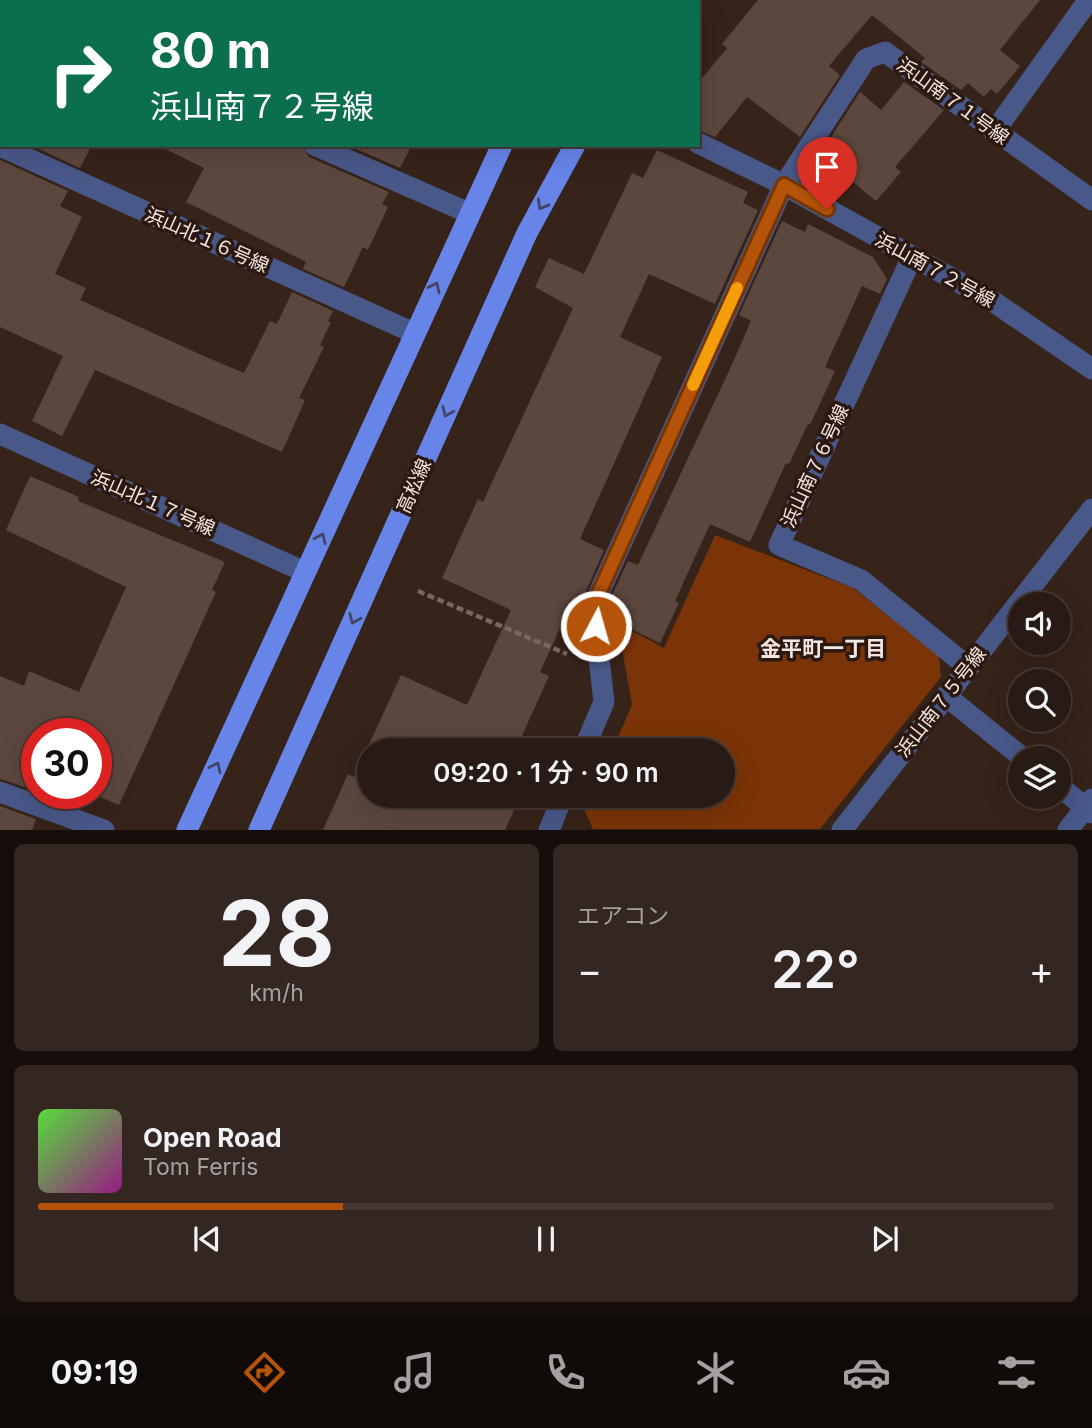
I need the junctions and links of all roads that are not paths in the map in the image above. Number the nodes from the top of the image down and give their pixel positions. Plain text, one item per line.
1 (1085, 5) edge
2 (994, 131) junction
3 (700, 144) edge
4 (2, 147) edge
5 (319, 147) edge
6 (501, 147) edge
7 (574, 147) edge
8 (784, 185) junction
9 (1092, 200) edge
10 (470, 213) junction
11 (912, 257) junction
12 (414, 333) junction
13 (1092, 369) edge
14 (0, 434) edge
15 (1092, 509) edge
16 (305, 572) junction
17 (968, 667) junction
18 (946, 696) junction
19 (589, 738) edge
20 (1008, 746) edge
21 (0, 792) edge
22 (1071, 794) edge
23 (1090, 806) edge
24 (558, 808) edge
25 (104, 830) edge
26 (187, 830) edge
27 (259, 830) edge
28 (549, 830) edge
29 (842, 830) edge
30 (1068, 830) edge

1 - 2 street
2 - 8 street, 浜山南７１号線
2 - 9 street, 浜山南７１号線
3 - 8 street, 浜山南７２号線
4 - 12 street, 浜山北１６号線
5 - 10 street
6 - 10 main road
7 -> 27 main road, 高松線
8 - 11 street, 浜山南７２号線
8 - 19 street
12 -> 10 main road
11 - 13 street, 浜山南７２号線
11 - 17 street, 浜山南７６号線
16 -> 12 main road
14 - 16 street, 浜山北１７号線
15 - 17 street, 浜山南７５号線
26 -> 16 main road
17 - 18 street, 浜山南７５号線
18 - 20 street
18 - 29 street, 浜山南７５号線
21 - 25 street
22 - 23 street
23 - 30 street
24 - 28 street

